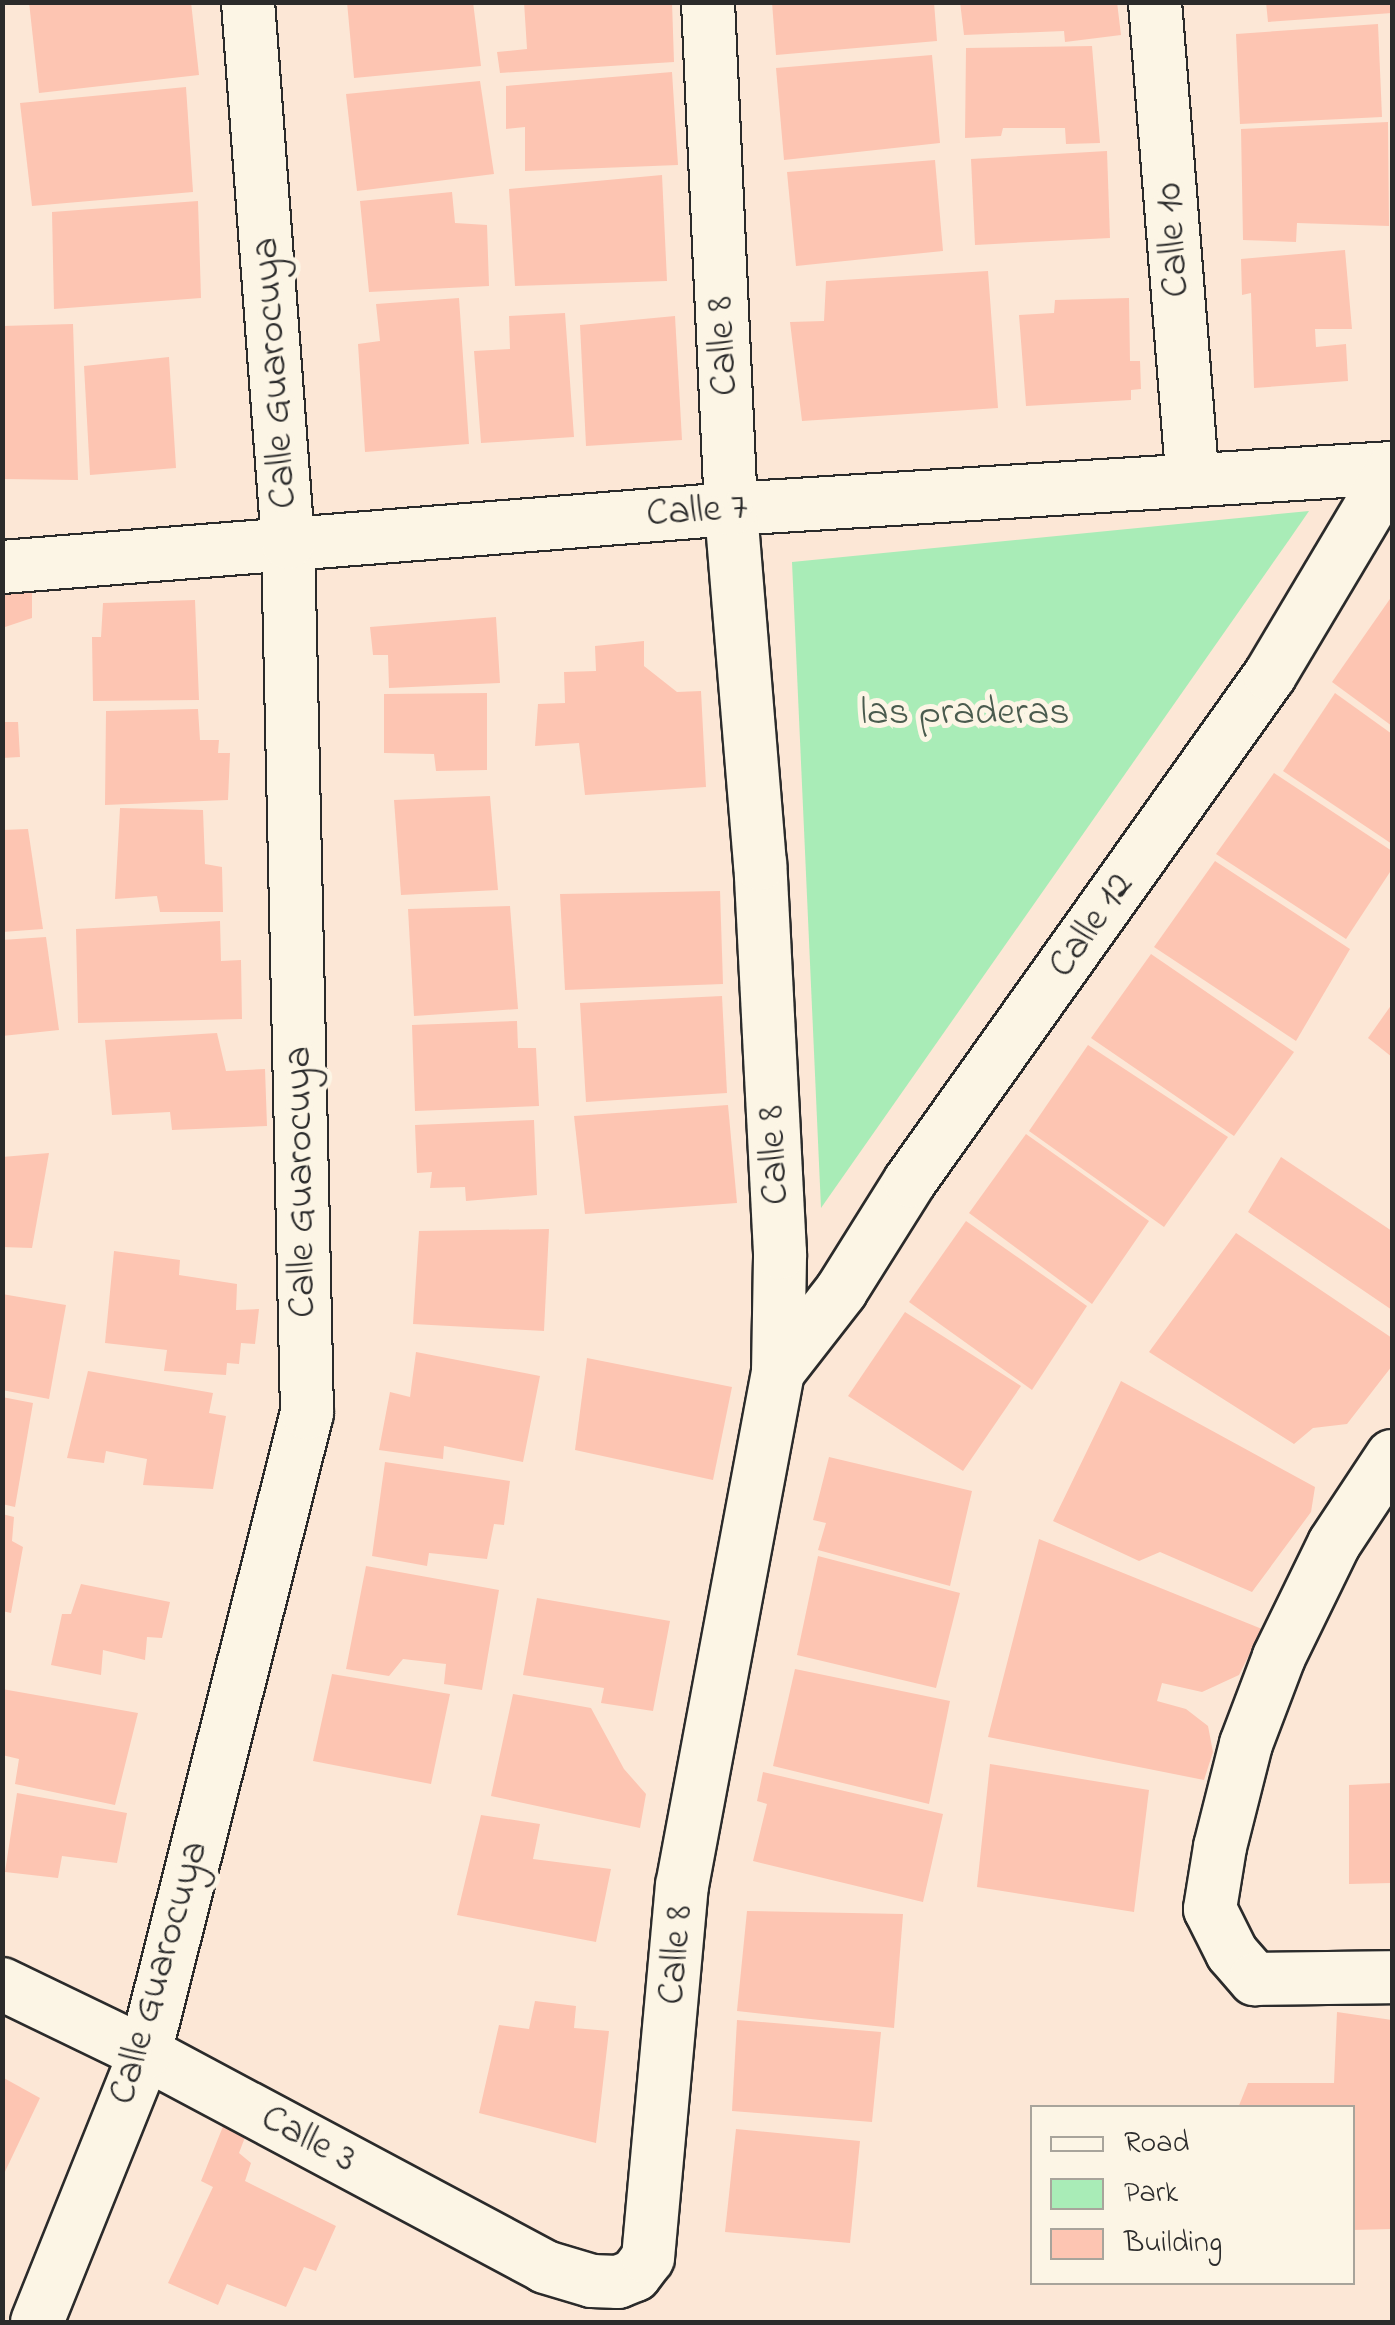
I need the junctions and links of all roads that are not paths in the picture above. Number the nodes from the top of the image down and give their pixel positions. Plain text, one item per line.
1 (248, 2) edge
2 (708, 2) edge
3 (1156, 2) edge
4 (1392, 469) edge
5 (1192, 477) junction
6 (732, 509) junction
7 (288, 543) junction
8 (2, 566) edge
9 (778, 1372) junction
10 (1392, 1456) edge
11 (1392, 1977) edge
12 (2, 1984) edge
13 (145, 2053) junction
14 (618, 2282) joint
15 (37, 2322) edge

1 - 7 street, Calle Guarocuya
2 - 6 street, Calle 8
3 - 5 street, Calle 10
4 - 5 street, Calle 7
4 - 9 street, Calle 12
5 - 6 street, Calle 7
6 - 7 street, Calle 7
6 - 9 street, Calle 8
7 - 8 street, Calle 7
7 - 13 street, Calle Guarocuya
9 - 14 street, Calle 8
10 - 11 street
12 - 13 street, Calle 3
13 - 14 street, Calle 3
13 - 15 street, Calle Guarocuya

